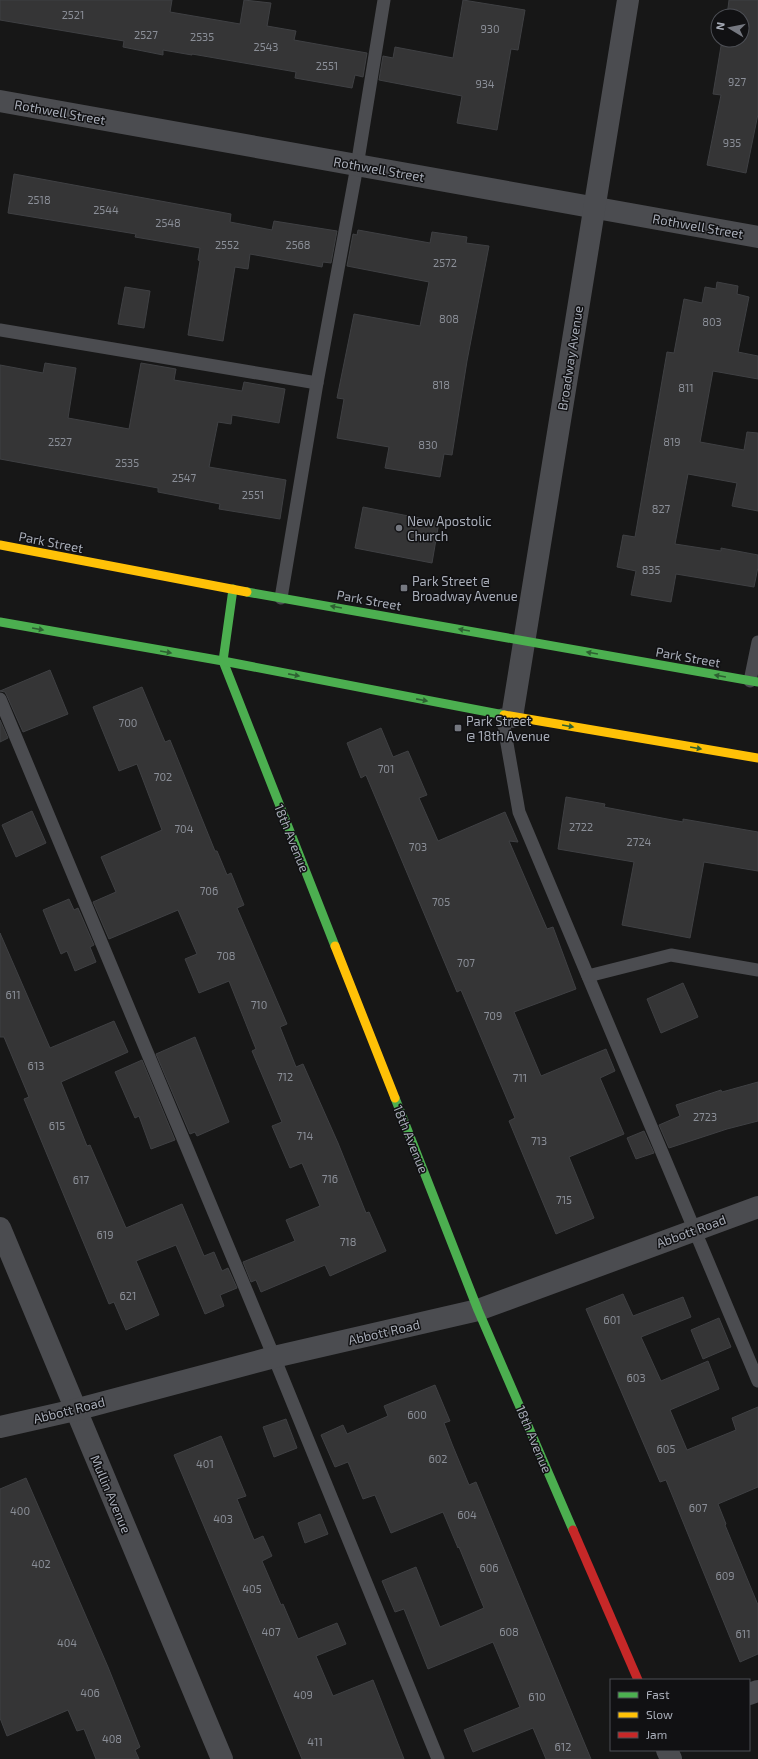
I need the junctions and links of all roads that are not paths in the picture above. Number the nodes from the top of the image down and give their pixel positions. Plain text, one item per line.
1 (384, 0) edge
2 (628, 0) edge
3 (0, 101) edge
4 (357, 166) junction
5 (594, 207) junction
6 (758, 237) edge
7 (0, 330) edge
8 (317, 383) junction
9 (0, 545) edge
10 (233, 589) junction
11 (281, 598) junction
12 (0, 622) edge
13 (524, 640) junction
14 (758, 642) edge
15 (223, 661) junction
16 (754, 682) edge
17 (0, 699) edge
18 (507, 716) junction
19 (758, 758) edge
20 (758, 970) edge
21 (588, 976) junction
22 (758, 1206) edge
23 (0, 1228) edge
24 (695, 1229) junction
25 (478, 1310) junction
26 (274, 1357) junction
27 (758, 1381) edge
28 (75, 1410) junction
29 (0, 1427) edge
30 (638, 1679) edge
31 (222, 1759) edge
32 (438, 1759) edge

1 - 4 lane
2 - 5 street, Broadway Avenue
3 - 4 street, Rothwell Street
4 - 5 street, Rothwell Street
4 - 8 lane
5 - 6 street, Rothwell Street
5 - 13 street, Broadway Avenue
7 - 8 lane
8 - 11 lane
9 - 10 street, Park Street
10 - 11 street, Park Street
10 - 15 street, 18th Avenue
13 -> 11 street, Park Street
12 -> 15 street
16 -> 13 street, Park Street
13 - 18 street, Broadway Avenue
14 - 16 lane
15 -> 18 street
15 - 25 street, 18th Avenue
17 - 26 lane
18 -> 19 street
18 - 21 lane
20 - 21 lane
21 - 24 lane
22 - 24 street, Abbott Road
23 - 28 street, Mullin Avenue
24 - 25 street, Abbott Road
24 - 27 lane
25 - 26 street, Abbott Road
25 - 30 street, 18th Avenue
26 - 28 street, Abbott Road
26 - 32 lane
28 - 29 street, Abbott Road
28 - 31 street, Mullin Avenue

